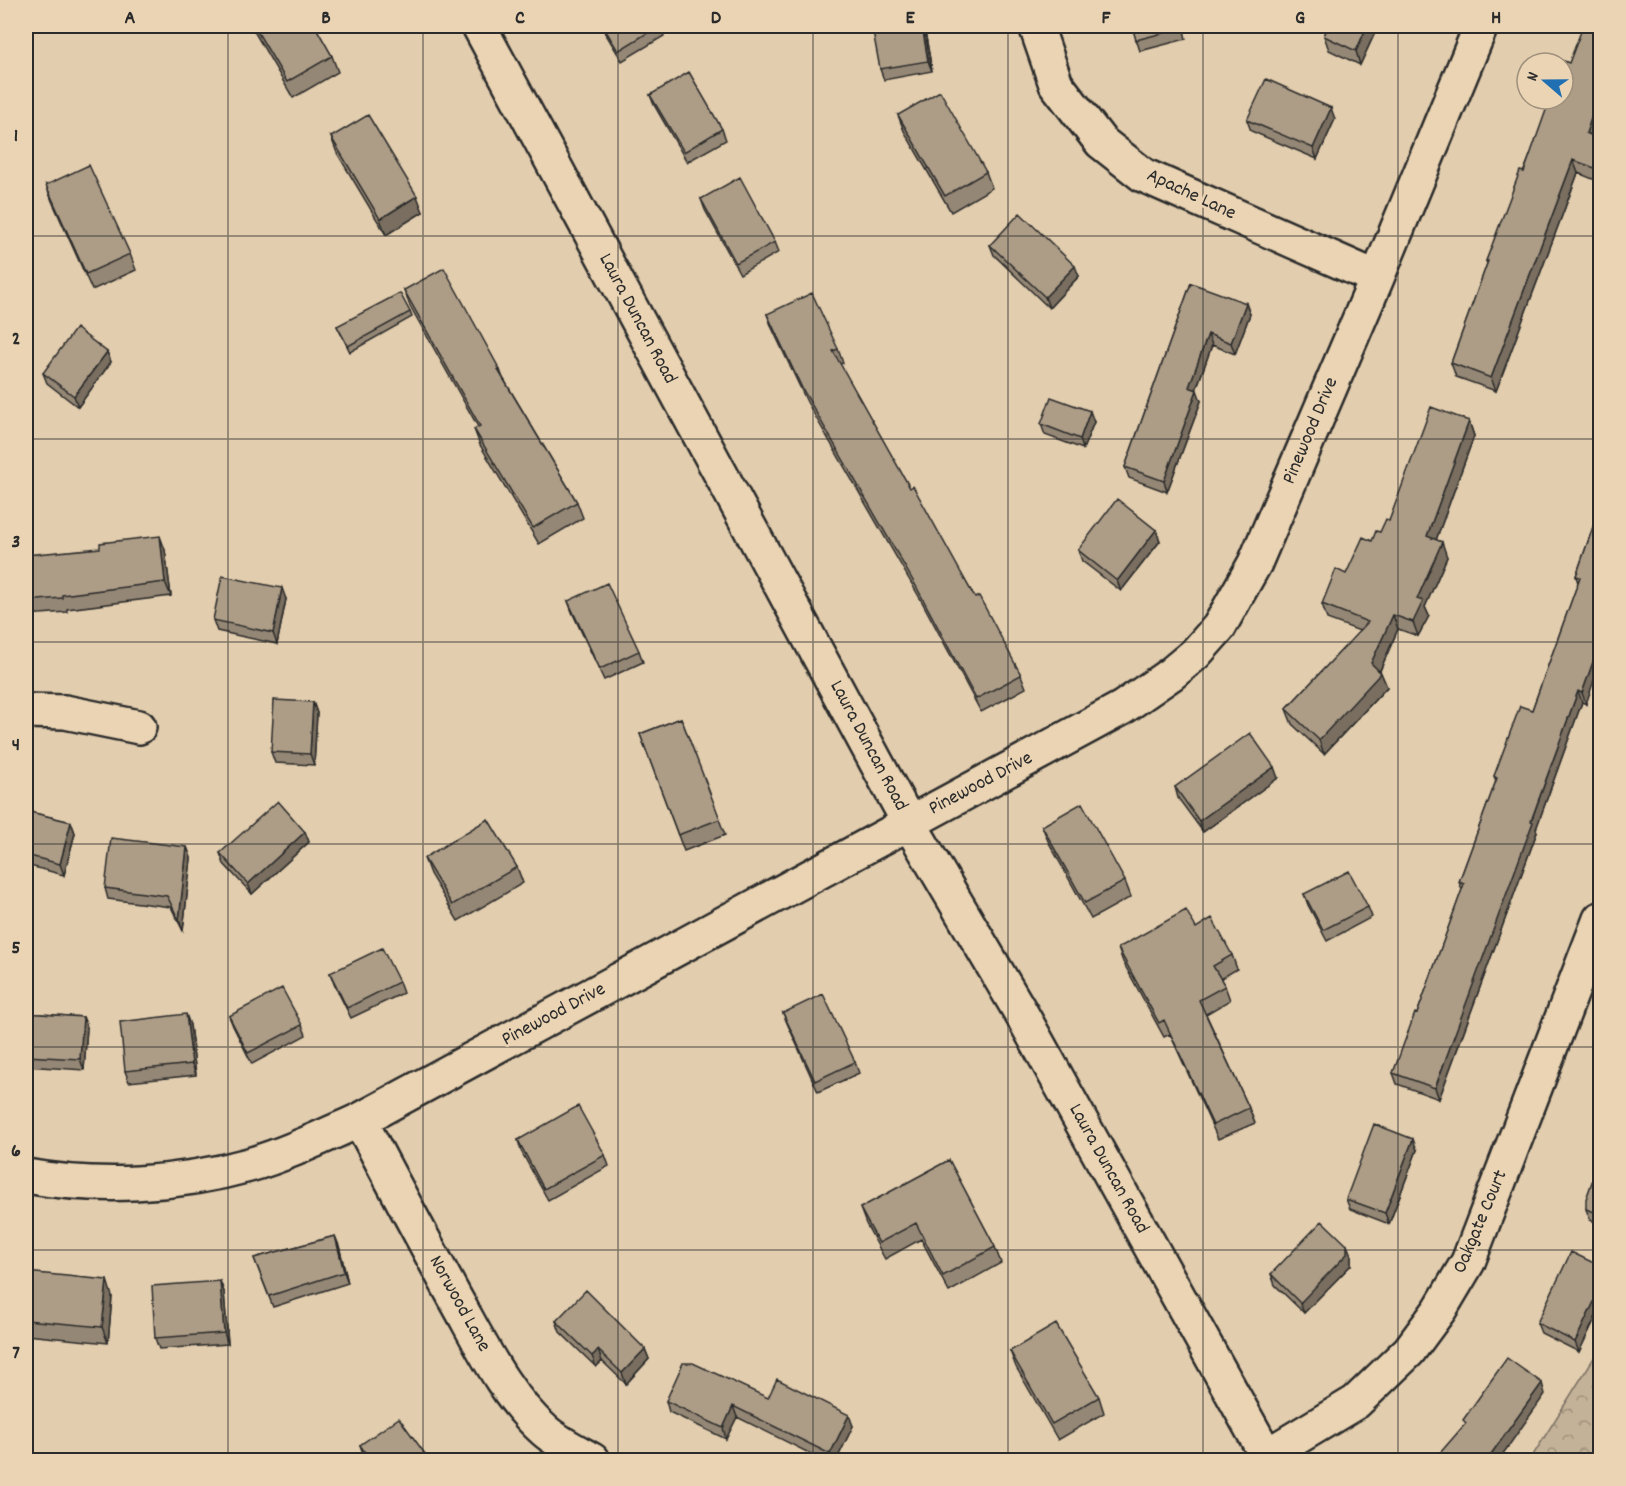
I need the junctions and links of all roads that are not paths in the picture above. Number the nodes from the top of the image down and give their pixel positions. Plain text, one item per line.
1 (479, 26) edge
2 (1036, 26) edge
3 (1480, 26) edge
4 (1377, 278) junction
5 (26, 711) edge
6 (139, 727) dead end
7 (909, 823) junction
8 (1600, 919) edge
9 (360, 1120) junction
10 (26, 1176) edge
11 (1268, 1458) edge
12 (592, 1461) edge

1 - 7 street, Laura Duncan Road
2 - 4 street, Apache Lane
3 - 4 street, Pinewood Drive
4 - 7 street, Pinewood Drive
5 - 6 street
7 - 9 street, Pinewood Drive
7 - 11 street, Laura Duncan Road
8 - 11 street, Oakgate Court
9 - 10 street, Pinewood Drive
9 - 12 street, Norwood Lane

